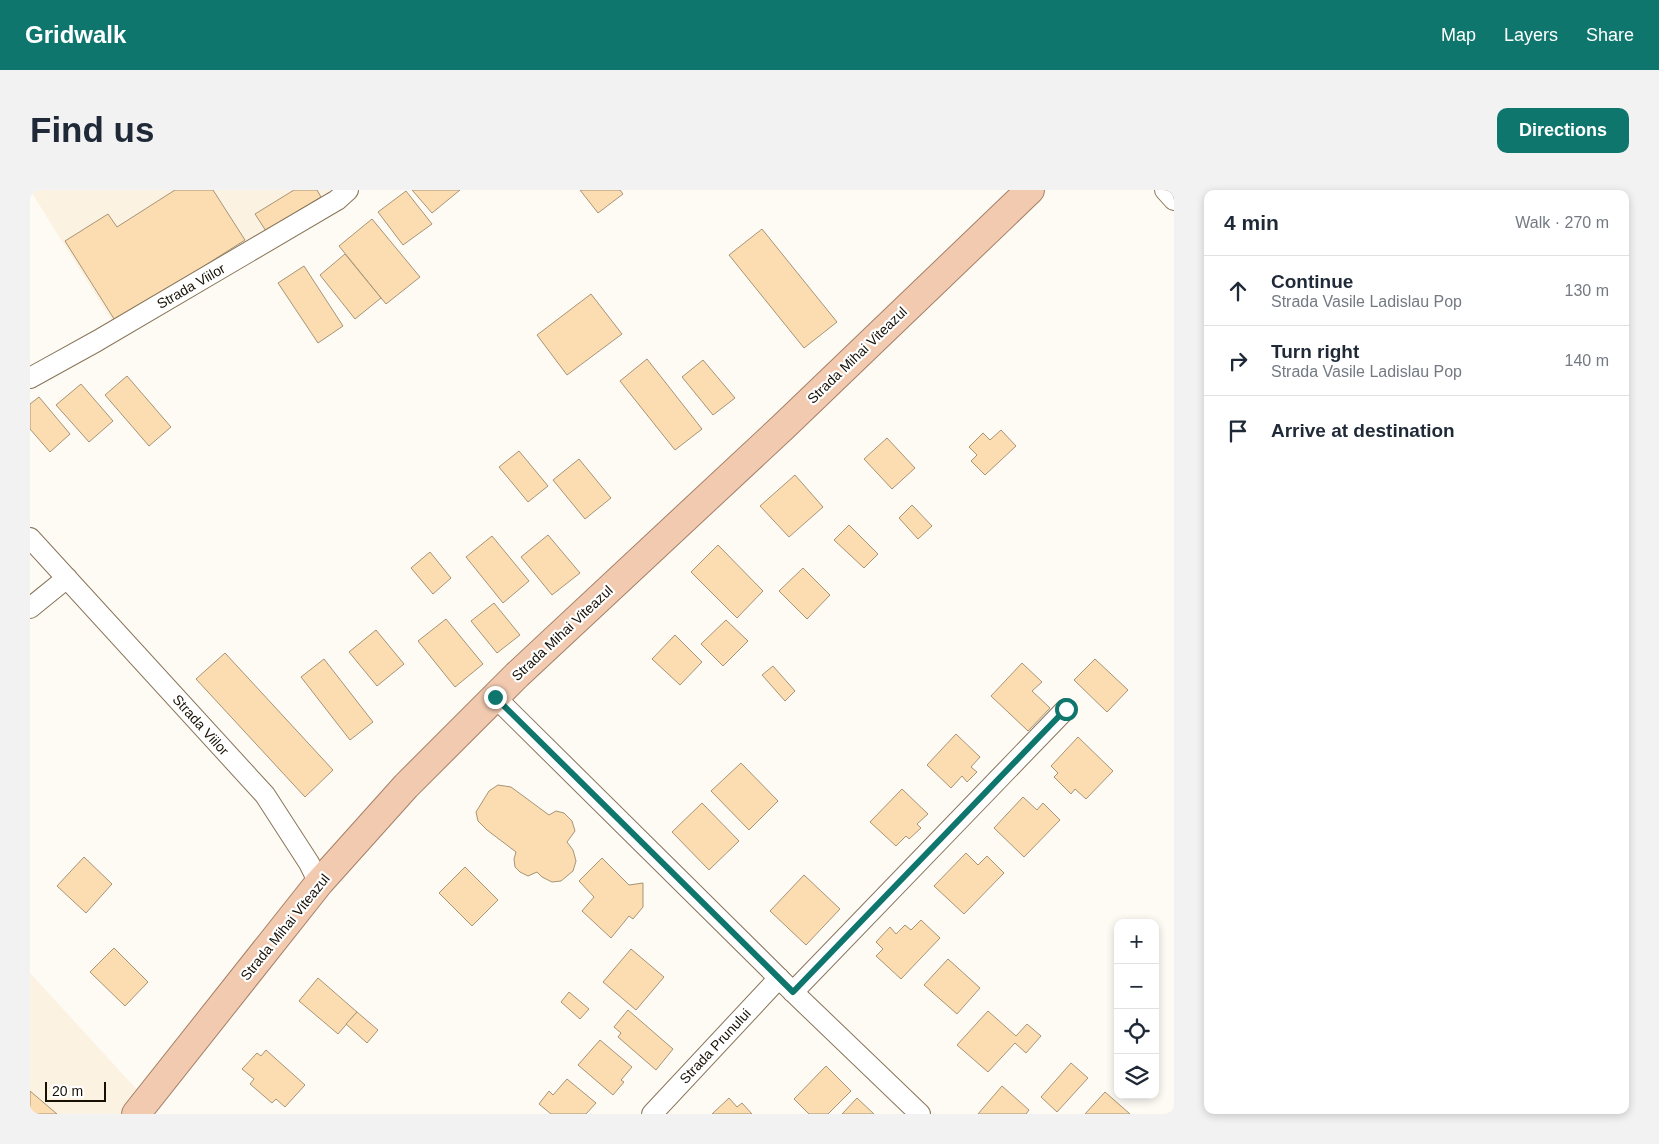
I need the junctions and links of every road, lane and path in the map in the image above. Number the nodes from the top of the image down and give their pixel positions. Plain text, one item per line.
1 (348, 190) edge
2 (1030, 190) edge
3 (1165, 190) edge
4 (1174, 200) edge
5 (30, 378) edge
6 (30, 538) edge
7 (67, 578) junction
8 (30, 608) edge
9 (495, 697) junction
10 (1066, 709) dead end
11 (319, 883) junction
12 (779, 978) junction
13 (793, 992) junction
14 (136, 1114) edge
15 (652, 1114) edge
16 (920, 1114) edge

1 - 5 street, Strada Viilor
2 - 9 highway, Strada Mihai Viteazul
3 - 4 street
6 - 7 street, Strada Viilor
7 - 8 street
7 - 11 street, Strada Viilor
9 - 11 highway, Strada Mihai Viteazul
9 - 12 street
10 - 13 street
11 - 14 highway, Strada Mihai Viteazul
12 - 13 street
12 - 15 street, Strada Prunului
13 - 16 street

